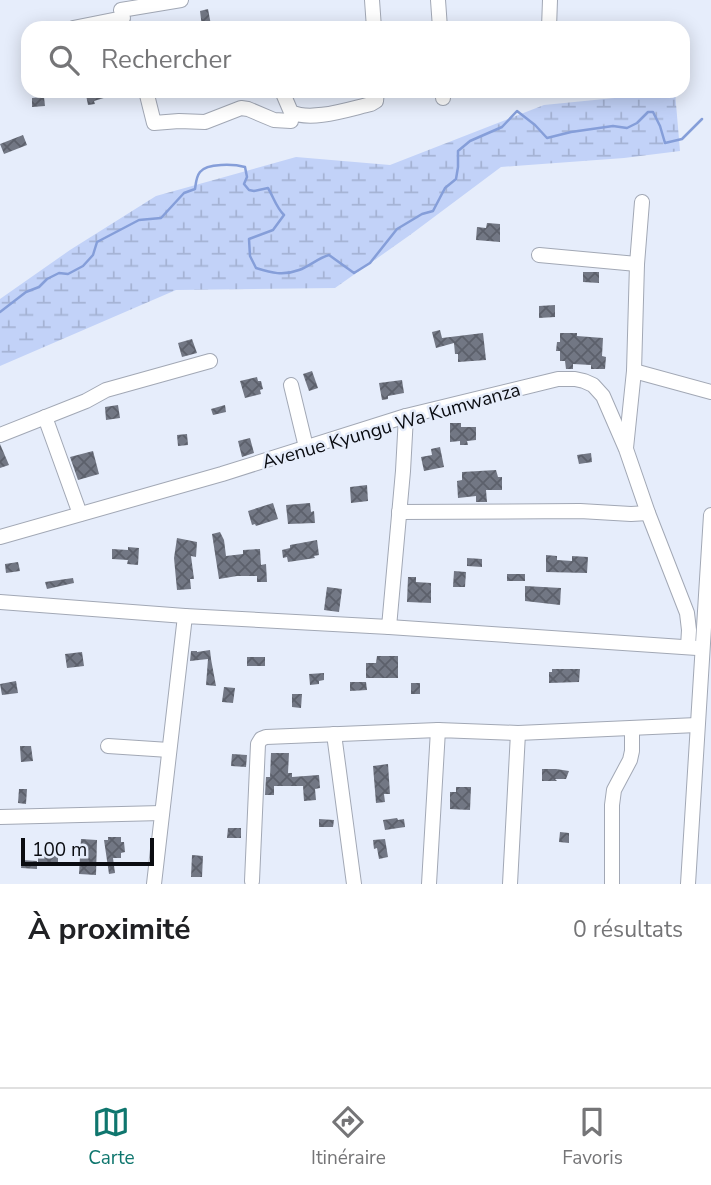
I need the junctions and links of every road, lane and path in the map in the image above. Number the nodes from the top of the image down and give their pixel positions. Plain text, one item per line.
1 (181, 0) edge
2 (372, 0) edge
3 (438, 0) edge
4 (550, 0) edge
5 (122, 14) edge
6 (98, 21) edge
7 (374, 21) edge
8 (440, 21) edge
9 (549, 21) edge
10 (148, 98) edge
11 (285, 98) edge
12 (376, 98) edge
13 (291, 121) dead end
14 (642, 202) dead end
15 (539, 255) dead end
16 (637, 264) junction
17 (210, 361) dead end
18 (634, 371) junction
19 (291, 385) dead end
20 (711, 392) edge
21 (406, 416) junction
22 (45, 417) junction
23 (0, 435) edge
24 (306, 447) junction
25 (625, 449) junction
26 (399, 512) junction
27 (648, 513) junction
28 (80, 514) junction
29 (711, 515) edge
30 (711, 522) edge
31 (0, 537) edge
32 (0, 602) edge
33 (185, 616) junction
34 (389, 627) junction
35 (695, 648) junction
36 (706, 670) edge
37 (697, 725) junction
38 (632, 728) junction
39 (438, 730) junction
40 (518, 733) junction
41 (334, 734) junction
42 (108, 746) dead end
43 (169, 750) junction
44 (162, 813) junction
45 (0, 817) edge
46 (252, 881) dead end
47 (155, 884) edge
48 (354, 884) edge
49 (429, 884) edge
50 (510, 884) edge
51 (612, 884) edge
52 (688, 884) edge

1 - 5 street
2 - 7 street
3 - 8 street
4 - 9 street
5 - 6 street
10 - 13 street
11 - 12 street
14 - 16 street
15 - 16 street
16 - 18 street
17 - 22 street
18 - 20 street
18 - 25 street
19 - 24 street
21 - 24 street, Avenue Kyungu Wa Kumwanza
21 - 25 street, Avenue Kyungu Wa Kumwanza
21 - 26 street
22 - 23 street
22 - 28 street
24 - 28 street, Avenue Kyungu Wa Kumwanza
25 - 27 street, Avenue Kyungu Wa Kumwanza
26 - 27 street
26 - 34 street
27 - 35 street, Avenue Kyungu Wa Kumwanza
28 - 31 street, Avenue Kyungu Wa Kumwanza
29 - 30 street
30 - 35 street
32 - 33 street
33 - 34 street
33 - 43 street
34 - 35 street
35 - 36 street
36 - 37 street
37 - 38 street
37 - 52 street
38 - 40 street
38 - 51 street
39 - 40 street
39 - 41 street
39 - 49 street
40 - 50 street
41 - 46 street
41 - 48 street
42 - 43 street
43 - 44 street
44 - 45 street
44 - 47 street

